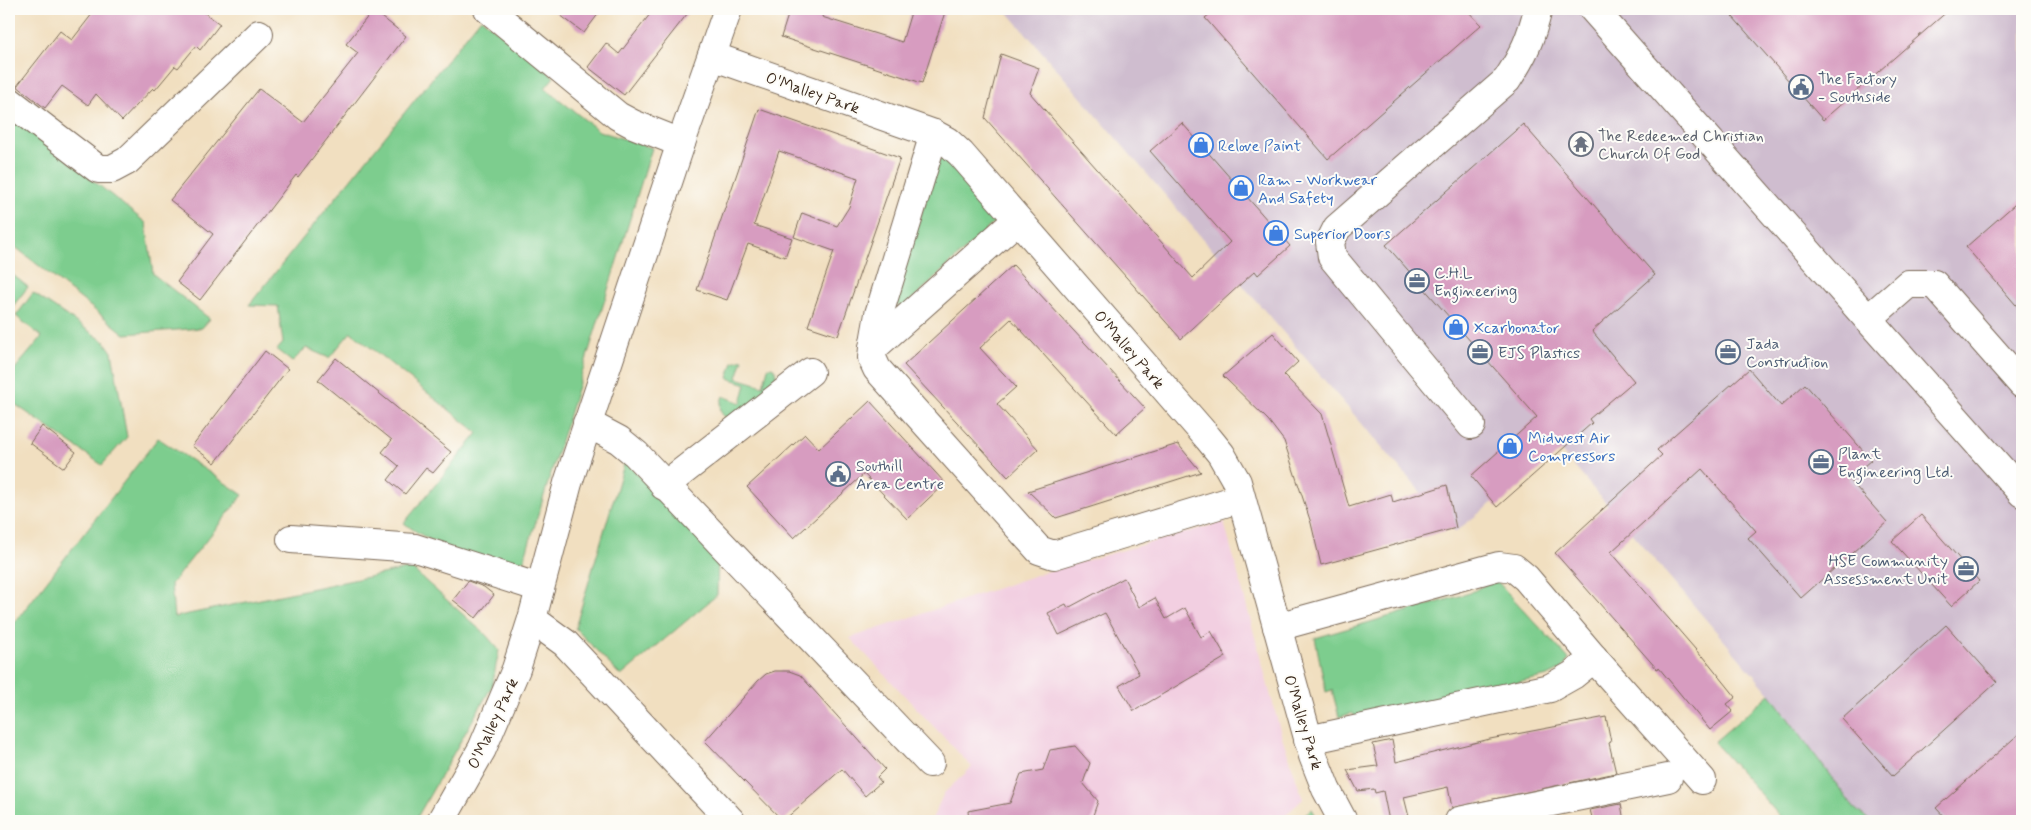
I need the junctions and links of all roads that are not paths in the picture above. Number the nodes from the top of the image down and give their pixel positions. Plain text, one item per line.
1 (488, 9) edge
2 (728, 9) edge
3 (1538, 9) edge
4 (1593, 9) edge
5 (259, 34) dead end
6 (712, 56) junction
7 (10, 105) edge
8 (934, 134) junction
9 (681, 144) junction
10 (1017, 220) junction
11 (1868, 319) junction
12 (873, 348) junction
13 (810, 372) dead end
14 (2022, 384) edge
15 (588, 423) junction
16 (1471, 425) dead end
17 (664, 486) junction
18 (2022, 493) edge
19 (1241, 498) junction
20 (290, 539) dead end
21 (540, 588) junction
22 (532, 619) junction
23 (1277, 627) junction
24 (1594, 658) junction
25 (1308, 740) junction
26 (930, 763) dead end
27 (1668, 778) dead end
28 (1702, 780) dead end
29 (440, 821) edge
30 (731, 821) edge
31 (1343, 821) edge
32 (1459, 821) edge

1 - 9 street
2 - 6 street, O'Malley Park
3 - 16 street
4 - 11 street
5 - 7 street
6 - 8 street, O'Malley Park
6 - 9 street, O'Malley Park
8 - 10 street, O'Malley Park
8 - 12 street
9 - 15 street, O'Malley Park
10 - 12 street
10 - 19 street, O'Malley Park
11 - 14 street
11 - 18 street
12 - 19 street
13 - 17 street
15 - 17 street
15 - 21 street, O'Malley Park
17 - 26 street
19 - 23 street, O'Malley Park
20 - 21 street
21 - 22 street, O'Malley Park
22 - 29 street, O'Malley Park
22 - 30 street
23 - 24 street
23 - 25 street, O'Malley Park
24 - 25 street
24 - 28 street
25 - 31 street, O'Malley Park
27 - 32 street

